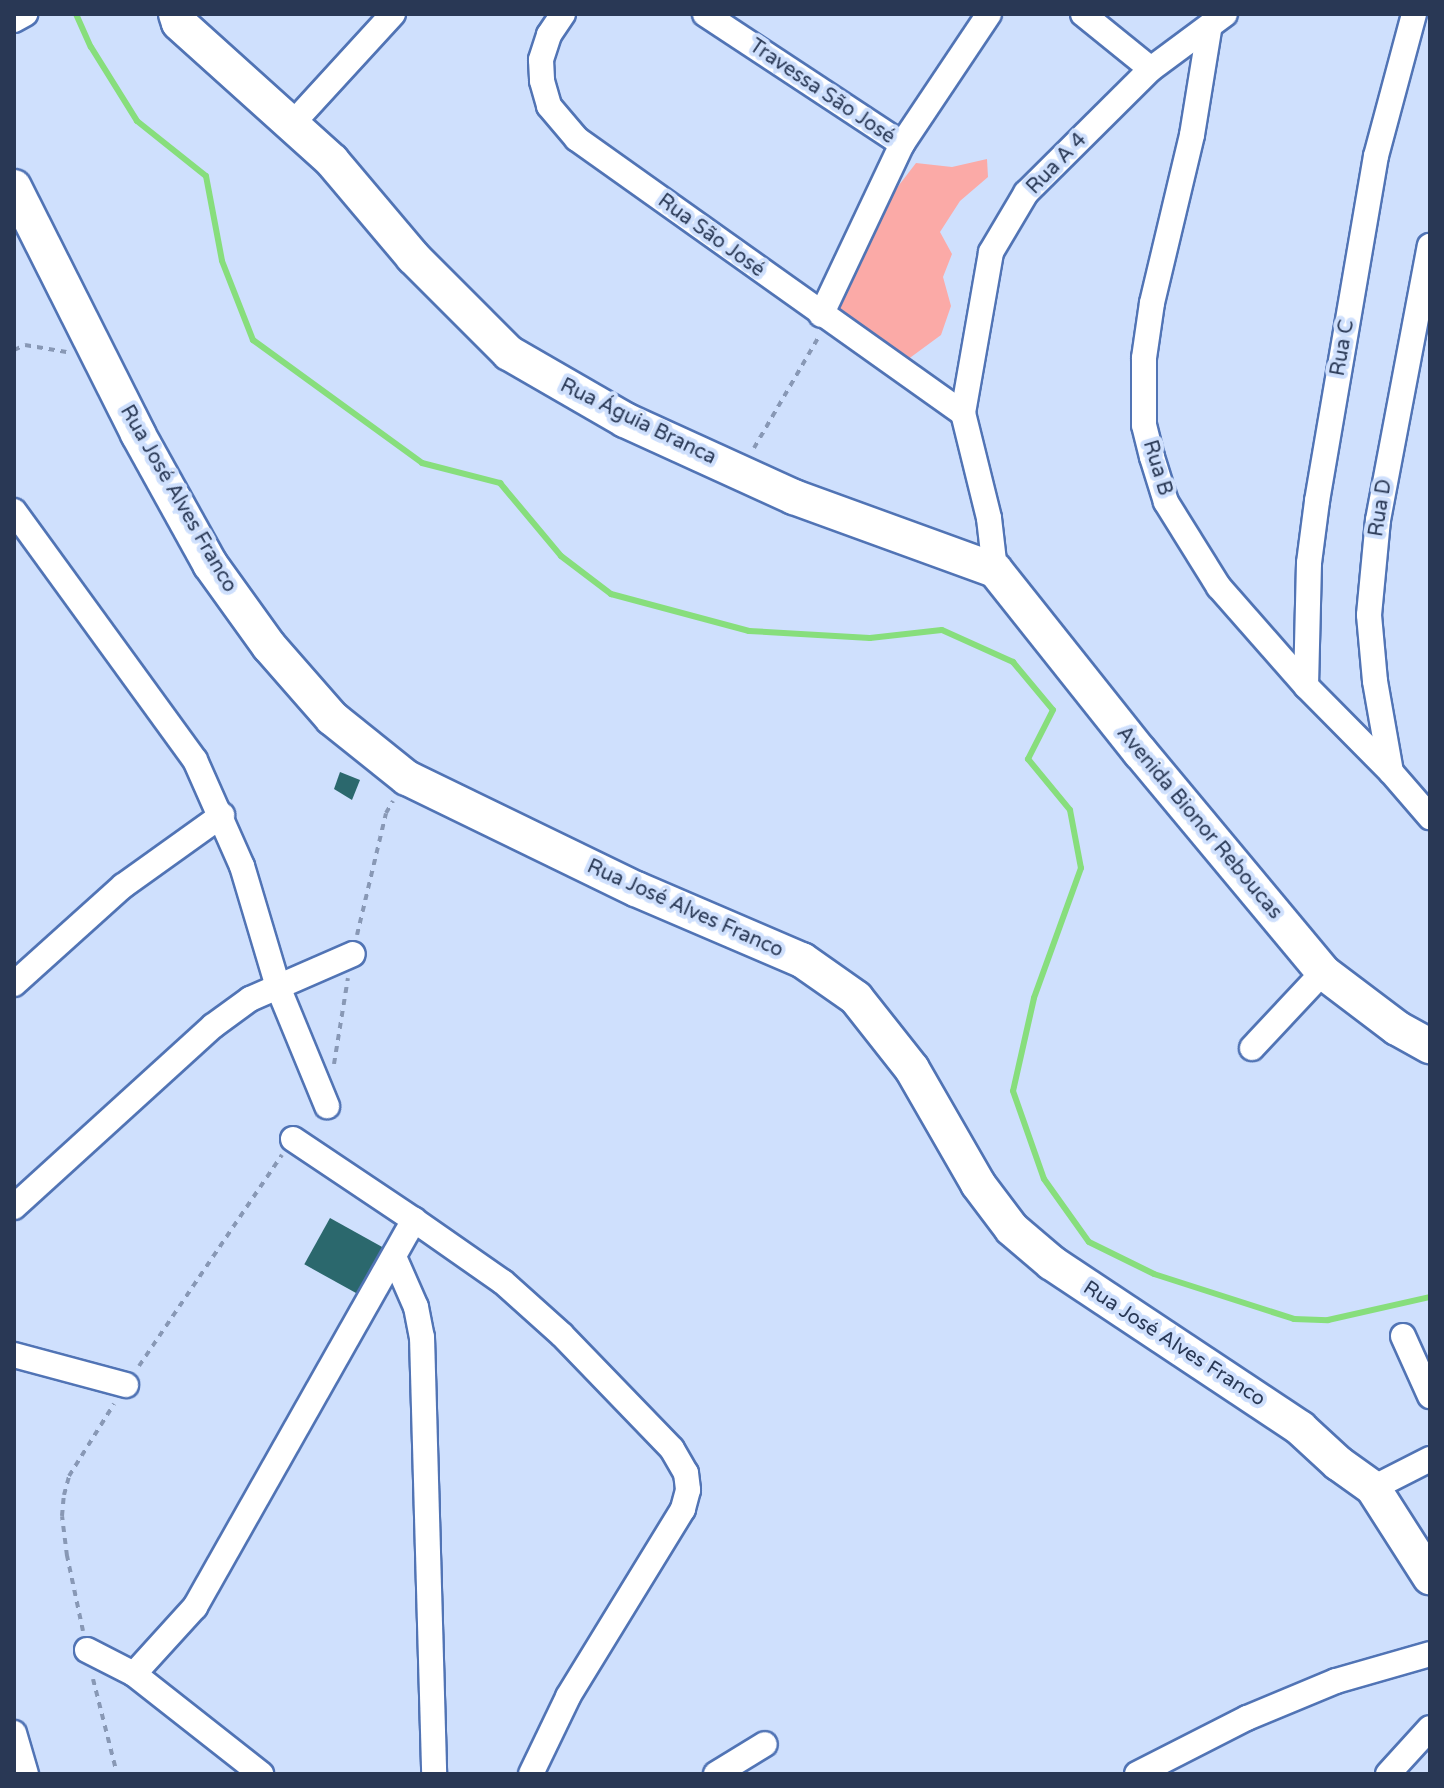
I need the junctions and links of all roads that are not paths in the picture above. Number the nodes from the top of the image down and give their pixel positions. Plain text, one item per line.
1 (25, 14) edge
2 (393, 14) edge
3 (563, 14) edge
4 (705, 14) edge
5 (989, 14) edge
6 (1083, 14) edge
7 (1414, 14) edge
8 (175, 17) edge
9 (14, 20) edge
10 (1217, 22) edge
11 (1151, 69) junction
12 (293, 123) junction
13 (902, 144) junction
14 (14, 187) edge
15 (1430, 246) edge
16 (824, 317) junction
17 (963, 413) junction
18 (14, 511) edge
19 (995, 570) junction
20 (1306, 686) junction
21 (1391, 772) junction
22 (222, 815) junction
23 (1430, 817) edge
24 (353, 954) road end
25 (1323, 972) junction
26 (14, 984) edge
27 (278, 987) junction
28 (1430, 1046) edge
29 (1252, 1048) dead end
30 (327, 1106) road end
31 (293, 1139) road end
32 (14, 1207) edge
33 (414, 1220) junction
34 (395, 1259) junction
35 (1403, 1336) dead end
36 (14, 1355) edge
37 (126, 1385) road end
38 (1430, 1396) edge
39 (1430, 1459) edge
40 (1373, 1488) junction
41 (1430, 1577) edge
42 (87, 1650) road end
43 (1430, 1654) edge
44 (134, 1674) junction
45 (1430, 1728) edge
46 (14, 1733) edge
47 (765, 1744) dead end
48 (26, 1774) edge
49 (261, 1774) edge
50 (434, 1774) edge
51 (531, 1774) edge
52 (716, 1774) edge
53 (1137, 1774) edge
54 (1388, 1774) edge

1 - 9 street
2 - 12 street
3 - 16 street, Rua São José
4 - 13 street, Travessa São José
5 - 13 street
6 - 11 street
7 - 20 street, Rua C
8 - 12 main road, Rua Águia Branca
10 - 11 street, Rua A 4
10 - 20 street, Rua B
11 - 17 street, Rua A 4
12 - 19 main road, Rua Águia Branca
13 - 16 street, Travessa São José
14 - 40 main road, Rua José Alves Franco
15 - 21 street, Rua D
16 - 17 street, Rua São José
17 - 19 street
18 - 22 street
19 - 25 main road, Avenida Bionor Reboucas
20 - 21 street, Rua B
21 - 23 street, Rua B
22 - 26 street
22 - 27 street
24 - 27 street
25 - 28 main road, Avenida Bionor Reboucas
25 - 29 street
27 - 30 street
27 - 32 street
31 - 33 street
33 - 34 street
33 - 51 street
34 - 44 street
34 - 50 street
35 - 38 street
36 - 37 street
39 - 40 street
40 - 41 main road, Rua José Alves Franco
42 - 44 street
43 - 53 street
44 - 49 street
45 - 54 street
46 - 48 street
47 - 52 street

